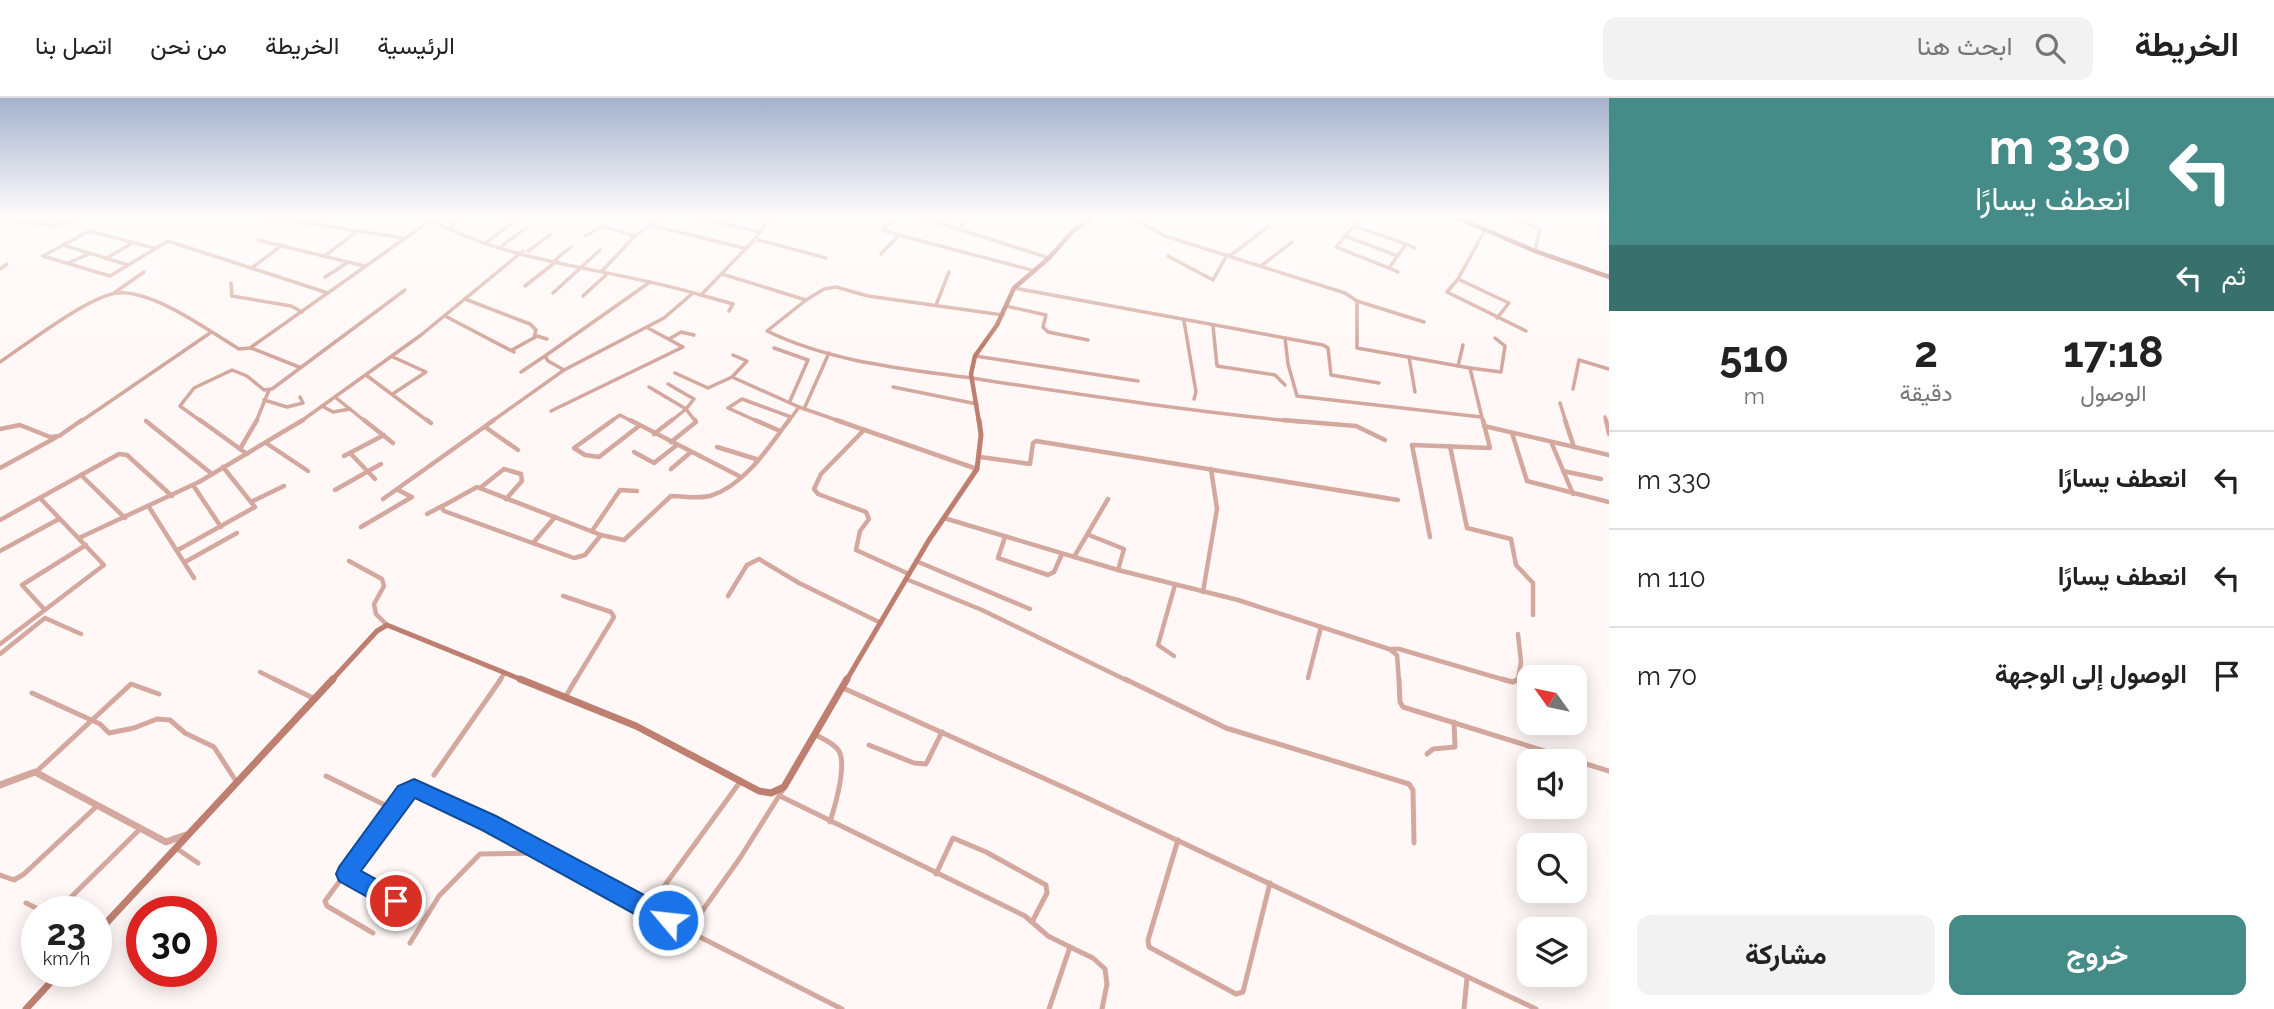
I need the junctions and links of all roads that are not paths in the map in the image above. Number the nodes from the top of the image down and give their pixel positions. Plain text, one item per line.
1 (55, 260) edge
2 (75, 260) edge
3 (111, 260) edge
4 (137, 260) edge
5 (226, 260) edge
6 (264, 260) edge
7 (338, 260) edge
8 (375, 260) edge
9 (515, 260) edge
10 (551, 260) edge
11 (591, 260) edge
12 (612, 260) edge
13 (734, 260) edge
14 (992, 260) edge
15 (1047, 260) edge
16 (1175, 260) edge
17 (1226, 260) edge
18 (1242, 260) edge
19 (1270, 260) edge
20 (1368, 260) edge
21 (1395, 260) edge
22 (1469, 260) edge
23 (1559, 260) edge
24 (556, 261) junction
25 (348, 262) junction
26 (67, 263) junction
27 (7, 264) dead end
28 (129, 265) junction
29 (1261, 266) junction
30 (365, 267) junction
31 (252, 268) junction
32 (1389, 268) junction
33 (0, 269) edge
34 (582, 269) junction
35 (601, 271) junction
36 (1036, 271) junction
37 (144, 272) dead end
38 (949, 272) dead end
39 (1398, 272) dead end
40 (608, 273) junction
41 (722, 274) junction
42 (326, 277) dead end
43 (1609, 277) edge
44 (1458, 279) junction
45 (651, 281) junction
46 (231, 283) dead end
47 (525, 286) dead end
48 (1014, 288) junction
49 (405, 290) dead end
50 (114, 293) junction
51 (328, 293) junction
52 (554, 293) dead end
53 (693, 293) junction
54 (701, 295) junction
55 (583, 296) dead end
56 (465, 299) junction
57 (806, 300) junction
58 (1357, 301) junction
59 (936, 306) junction
60 (1006, 306) junction
61 (729, 311) dead end
62 (302, 312) junction
63 (1003, 315) junction
64 (445, 316) junction
65 (1497, 318) junction
66 (1184, 321) junction
67 (1424, 322) dead end
68 (1213, 326) junction
69 (647, 327) junction
70 (1526, 331) dead end
71 (210, 332) junction
72 (694, 335) dead end
73 (534, 338) junction
74 (1285, 338) junction
75 (1495, 338) dead end
76 (669, 339) junction
77 (547, 340) dead end
78 (1088, 340) dead end
79 (1463, 345) dead end
80 (250, 348) junction
81 (774, 348) dead end
82 (830, 353) junction
83 (733, 355) dead end
84 (393, 356) junction
85 (545, 356) junction
86 (975, 356) junction
87 (1409, 357) junction
88 (0, 362) edge
89 (1458, 366) junction
90 (299, 368) junction
91 (1470, 368) junction
92 (1609, 369) edge
93 (564, 370) junction
94 (521, 372) dead end
95 (675, 373) dead end
96 (366, 375) junction
97 (732, 377) junction
98 (972, 378) junction
99 (1138, 381) dead end
100 (1379, 383) dead end
101 (668, 384) dead end
102 (1284, 385) dead end
103 (649, 387) dead end
104 (893, 387) dead end
105 (1573, 389) dead end
106 (269, 390) junction
107 (1415, 392) dead end
108 (394, 393) junction
109 (300, 397) dead end
110 (335, 397) junction
111 (1194, 399) dead end
112 (264, 400) junction
113 (789, 401) junction
114 (1560, 403) dead end
115 (977, 404) junction
116 (322, 406) junction
117 (802, 408) junction
118 (351, 409) junction
119 (686, 409) junction
120 (551, 411) dead end
121 (791, 417) junction
122 (1481, 417) junction
123 (1605, 417) dead end
124 (146, 421) dead end
125 (431, 423) dead end
126 (639, 426) junction
127 (1484, 426) junction
128 (485, 427) junction
129 (0, 429) edge
130 (780, 431) junction
131 (863, 431) junction
132 (1512, 433) junction
133 (654, 434) junction
134 (1609, 434) edge
135 (384, 435) junction
136 (59, 436) junction
137 (1385, 440) dead end
138 (671, 442) junction
139 (266, 443) junction
140 (393, 443) dead end
141 (1552, 443) junction
142 (677, 445) junction
143 (1450, 446) junction
144 (717, 447) dead end
145 (1574, 448) junction
146 (240, 449) junction
147 (518, 450) dead end
148 (634, 452) dead end
149 (691, 452) junction
150 (351, 453) junction
151 (247, 454) junction
152 (1609, 455) edge
153 (344, 456) dead end
154 (980, 457) junction
155 (756, 459) junction
156 (381, 464) dead end
157 (223, 467) junction
158 (0, 468) edge
159 (671, 469) dead end
160 (977, 469) junction
161 (1212, 469) junction
162 (308, 471) dead end
163 (1562, 471) junction
164 (368, 472) junction
165 (212, 474) junction
166 (81, 475) junction
167 (740, 476) junction
168 (375, 479) dead end
169 (1601, 479) dead end
170 (193, 485) junction
171 (284, 486) dead end
172 (480, 488) junction
173 (335, 490) dead end
174 (398, 490) junction
175 (637, 491) dead end
176 (1573, 494) junction
177 (172, 496) junction
178 (40, 498) junction
179 (383, 499) dead end
180 (506, 499) junction
181 (1108, 499) dead end
182 (1398, 500) dead end
183 (253, 501) junction
184 (1609, 502) edge
185 (443, 505) junction
186 (149, 507) junction
187 (428, 514) dead end
188 (555, 517) junction
189 (944, 517) junction
190 (59, 519) junction
191 (125, 519) junction
192 (0, 520) edge
193 (221, 527) junction
194 (361, 527) dead end
195 (592, 531) junction
196 (237, 533) dead end
197 (601, 535) junction
198 (1089, 536) junction
199 (1005, 537) junction
200 (1430, 537) dead end
201 (79, 538) junction
202 (533, 543) junction
203 (86, 545) junction
204 (178, 550) junction
205 (0, 551) edge
206 (1062, 554) junction
207 (1074, 557) junction
208 (349, 561) dead end
209 (916, 561) junction
210 (185, 562) junction
211 (1118, 570) junction
212 (908, 576) junction
213 (194, 578) dead end
214 (1175, 585) junction
215 (1203, 592) junction
216 (564, 596) dead end
217 (728, 596) dead end
218 (44, 609) junction
219 (1030, 609) dead end
220 (1534, 615) dead end
221 (881, 623) junction
222 (387, 625) junction
223 (1321, 627) junction
224 (81, 634) dead end
225 (1518, 634) dead end
226 (0, 644) edge
227 (1389, 649) junction
228 (0, 653) edge
229 (1174, 656) dead end
230 (260, 672) dead end
231 (504, 674) junction
232 (1308, 678) dead end
233 (843, 688) junction
234 (32, 693) dead end
235 (159, 694) dead end
236 (566, 696) junction
237 (313, 698) junction
238 (89, 721) junction
239 (1454, 722) junction
240 (942, 732) junction
241 (816, 736) junction
242 (869, 745) dead end
243 (1427, 754) dead end
244 (1609, 771) edge
245 (35, 772) junction
246 (434, 775) dead end
247 (326, 776) dead end
248 (236, 781) junction
249 (741, 782) junction
250 (0, 785) edge
251 (784, 787) junction
252 (780, 796) junction
253 (97, 806) junction
254 (393, 809) junction
255 (830, 822) junction
256 (141, 828) junction
257 (187, 834) junction
258 (1178, 840) junction
259 (166, 842) junction
260 (1414, 843) dead end
261 (172, 851) junction
262 (545, 853) junction
263 (198, 863) dead end
264 (346, 874) junction
265 (936, 874) junction
266 (0, 875) edge
267 (1270, 883) junction
268 (72, 896) edge
269 (396, 901) dead end
270 (701, 910) junction
271 (112, 917) edge
272 (1032, 922) junction
273 (688, 931) junction
274 (373, 933) dead end
275 (410, 943) dead end
276 (1070, 947) junction
277 (1467, 978) junction
278 (46, 987) edge
279 (26, 1009) edge
280 (842, 1009) edge
281 (1049, 1009) edge
282 (1102, 1009) edge
283 (1464, 1009) edge
284 (1536, 1009) edge

1 - 26 street
2 - 26 street
3 - 28 street
4 - 28 street
5 - 31 street
6 - 31 street
7 - 25 street
8 - 30 street
9 - 56 street
10 - 24 street
11 - 34 street
12 - 35 street
13 - 41 street
14 - 36 street
15 - 36 main road
16 - 17 street
18 - 29 street
19 - 29 street
20 - 32 street
21 - 32 street
22 - 44 street
23 - 43 main road
24 - 34 street
24 - 47 street
25 - 30 street
25 - 42 street
26 - 28 street
27 - 33 street
29 - 58 street
30 - 51 street
31 - 51 street
32 - 39 street
34 - 35 street
34 - 52 street
35 - 40 street
36 - 48 main road
37 - 50 street
38 - 59 street
40 - 45 street
40 - 55 street
41 - 54 street
41 - 57 street
44 - 65 street
44 - 65 street
45 - 53 street
45 - 85 street
46 - 62 street
48 - 60 main road
48 - 66 street
49 - 90 street
50 - 71 street
50 - 88 street
51 - 62 street
53 - 54 street
53 - 69 street
54 - 61 street
56 - 64 street
56 - 73 street
57 - 59 street
57 - 82 street
58 - 67 street
58 - 87 street
59 - 63 street
60 - 63 main road
60 - 78 street
62 - 80 street
63 - 86 main road
64 - 73 street
64 - 84 street
65 - 70 street
66 - 68 street
66 - 111 street
68 - 74 street
68 - 102 street
69 - 76 street
69 - 93 street
71 - 80 street
71 - 136 street
72 - 76 street
73 - 77 street
74 - 100 street
74 - 122 street
75 - 91 street
76 - 120 street
79 - 89 street
80 - 90 street
81 - 113 street
82 - 98 street
82 - 117 street
83 - 97 street
84 - 96 street
84 - 108 street
85 - 93 street
85 - 94 street
86 - 98 main road
86 - 99 street
87 - 89 street
87 - 107 street
89 - 91 street
90 - 106 street
91 - 122 street
92 - 105 street
93 - 128 street
95 - 97 street
96 - 108 street
96 - 110 street
97 - 113 street
98 - 115 main road
98 - 137 street
101 - 119 street
103 - 119 street
104 - 115 street
106 - 112 street
106 - 146 street
108 - 125 street
109 - 112 street
110 - 116 street
110 - 118 street
112 - 146 street
113 - 117 street
114 - 145 street
115 - 154 main road
116 - 118 street
116 - 139 street
117 - 121 street
117 - 131 street
118 - 135 street
119 - 133 street
119 - 138 street
121 - 130 street
121 - 130 street
122 - 127 street
123 - 134 street
124 - 165 street
126 - 126 street
126 - 133 street
127 - 132 street
127 - 143 street
128 - 147 street
128 - 174 street
129 - 136 street
130 - 155 street
131 - 160 street
131 - 212 street
132 - 141 street
132 - 176 street
133 - 138 street
135 - 140 street
135 - 150 street
136 - 158 street
138 - 142 street
139 - 151 street
139 - 162 street
141 - 145 street
141 - 163 street
142 - 148 street
142 - 149 street
143 - 200 street
143 - 220 street
144 - 155 street
145 - 152 street
146 - 151 street
149 - 159 street
149 - 167 street
150 - 153 street
150 - 164 street
151 - 157 street
154 - 160 main road
154 - 161 street
155 - 167 street
156 - 164 street
157 - 165 street
157 - 183 street
160 - 189 main road
161 - 182 street
161 - 215 street
163 - 169 street
163 - 176 street
164 - 168 street
164 - 173 street
165 - 170 street
166 - 177 street
166 - 178 street
166 - 191 street
167 - 197 street
170 - 177 street
170 - 193 street
171 - 183 street
172 - 180 street
172 - 180 street
172 - 185 street
174 - 179 street
174 - 194 street
175 - 195 street
176 - 184 street
177 - 186 street
178 - 190 street
178 - 192 street
180 - 188 street
181 - 198 street
183 - 193 street
185 - 187 street
185 - 202 street
186 - 191 street
186 - 204 street
188 - 195 street
188 - 202 street
189 - 199 street
189 - 209 main road
190 - 201 street
190 - 205 street
191 - 201 street
193 - 204 street
195 - 197 street
196 - 210 street
197 - 202 street
198 - 207 street
198 - 211 street
199 - 206 street
199 - 206 street
201 - 203 street
203 - 218 street
203 - 218 street
204 - 210 street
206 - 207 street
207 - 211 street
208 - 222 street
209 - 212 main road
209 - 219 street
210 - 213 street
211 - 214 street
212 - 221 main road
212 - 260 street
214 - 215 street
214 - 229 street
215 - 223 street
216 - 236 street
217 - 221 street
218 - 226 street
221 - 233 main road
222 - 231 main road
222 - 237 main road
223 - 227 street
223 - 232 street
224 - 228 street
225 - 227 street
227 - 239 street
230 - 237 street
231 - 236 main road
231 - 246 street
233 - 240 street
233 - 241 main road
234 - 238 street
235 - 238 street
236 - 249 main road
237 - 248 main road
238 - 245 street
238 - 248 street
239 - 243 street
239 - 244 street
240 - 242 street
240 - 258 street
241 - 251 main road
241 - 255 street
245 - 250 street
245 - 253 street
247 - 254 street
248 - 257 main road
249 - 251 main road
249 - 270 street
251 - 252 street
252 - 255 street
252 - 270 street
253 - 256 street
253 - 266 street
254 - 262 street
254 - 264 street
255 - 265 street
256 - 259 street
256 - 268 street
257 - 259 street
257 - 261 main road
258 - 267 street
258 - 267 street
259 - 261 street
261 - 263 street
261 - 271 main road
262 - 273 street
262 - 275 street
264 - 269 street
264 - 274 street
265 - 272 street
265 - 272 street
267 - 277 street
270 - 273 street
272 - 276 street
273 - 280 street
276 - 281 street
276 - 282 street
277 - 283 street
277 - 284 street
278 - 279 main road

